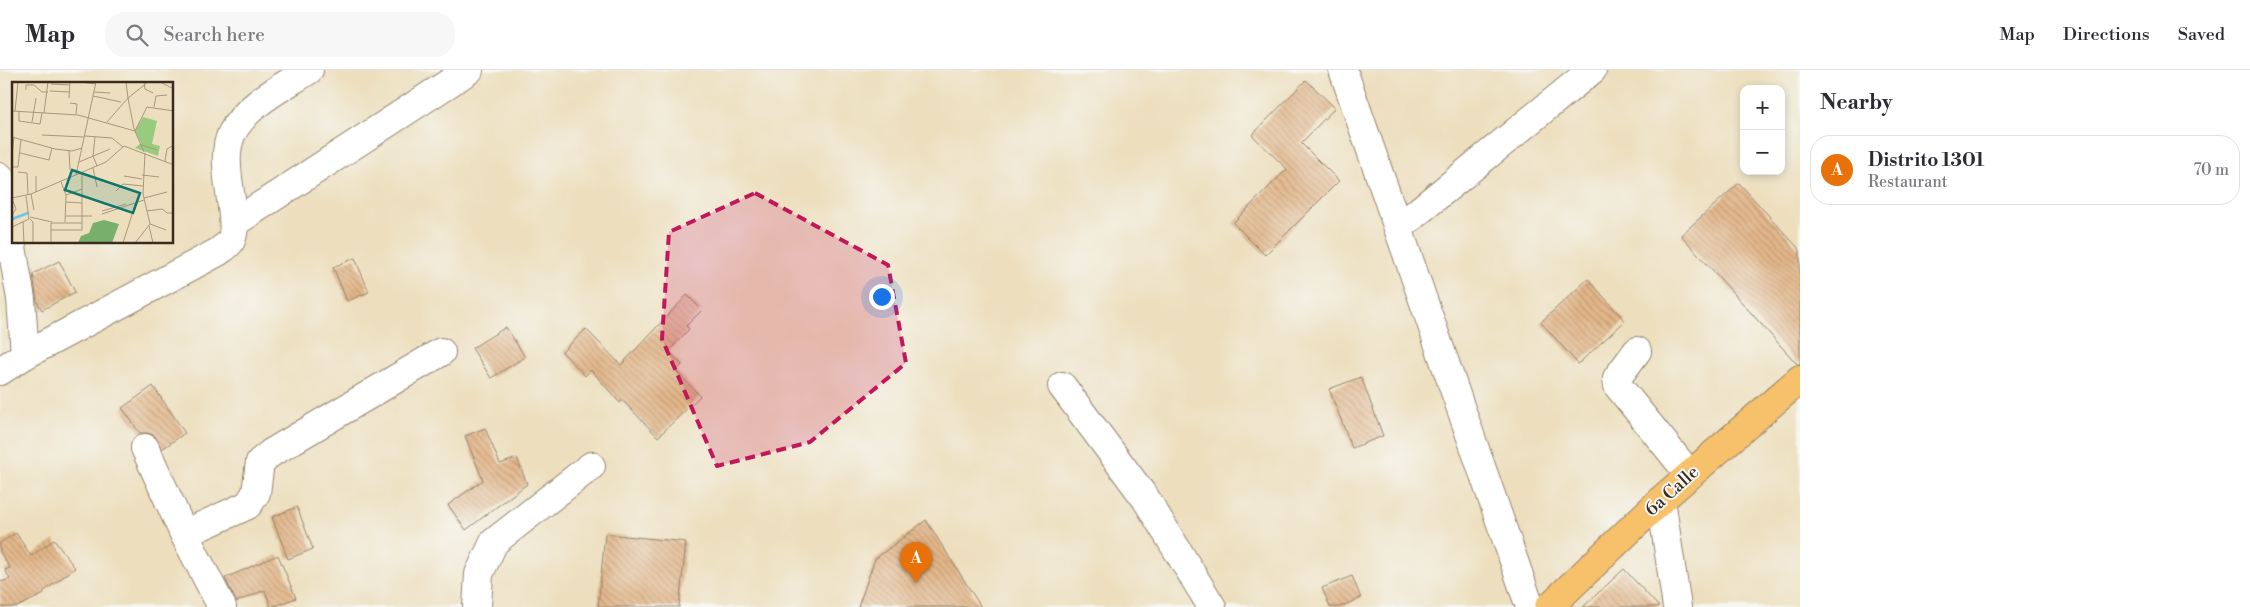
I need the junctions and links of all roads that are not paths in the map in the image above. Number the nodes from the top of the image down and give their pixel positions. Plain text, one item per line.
1 (308, 70) edge
2 (469, 70) edge
3 (1343, 70) edge
4 (1592, 70) edge
5 (0, 178) edge
6 (234, 223) junction
7 (1398, 228) junction
8 (1637, 351) dead end
9 (441, 352) dead end
10 (25, 355) junction
11 (0, 372) edge
12 (1800, 379) edge
13 (1062, 386) dead end
14 (145, 448) dead end
15 (591, 466) dead end
16 (1690, 475) junction
17 (1661, 500) junction
18 (184, 534) junction
19 (222, 607) edge
20 (477, 607) edge
21 (1212, 607) edge
22 (1530, 607) edge
23 (1549, 607) edge
24 (1677, 607) edge

1 - 6 street
2 - 6 street
3 - 7 street
4 - 7 street
5 - 10 street
6 - 10 street
7 - 22 street
8 - 16 street
9 - 18 street
10 - 11 street
12 - 16 main road, 6a Calle
13 - 21 street
14 - 18 street
15 - 20 street
16 - 17 main road, 6a Calle
17 - 23 main road, 6a Calle
17 - 24 street
18 - 19 street

